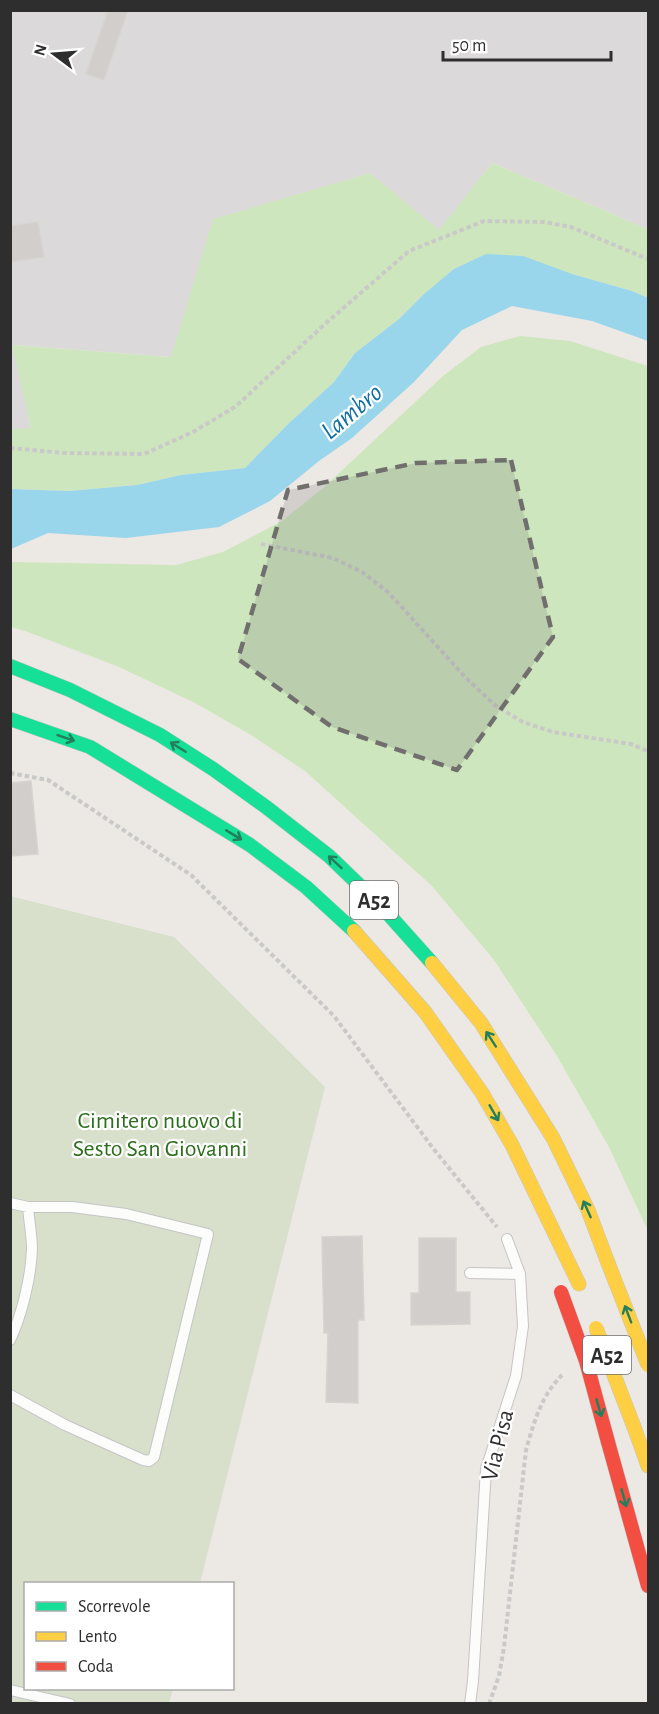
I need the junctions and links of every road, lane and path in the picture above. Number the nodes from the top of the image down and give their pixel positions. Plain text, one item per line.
1 (648, 260) edge
2 (10, 448) edge
3 (261, 544) dead end
4 (10, 666) edge
5 (10, 719) edge
6 (648, 751) edge
7 (10, 772) edge
8 (353, 930) junction
9 (454, 1078) dead end
10 (501, 1154) dead end
11 (10, 1203) edge
12 (28, 1207) junction
13 (535, 1223) dead end
14 (507, 1239) joint
15 (470, 1273) dead end
16 (520, 1275) junction
17 (559, 1287) dead end
18 (581, 1289) dead end
19 (592, 1317) dead end
20 (10, 1340) edge
21 (648, 1365) edge
22 (567, 1371) dead end
23 (10, 1395) edge
24 (648, 1466) edge
25 (648, 1586) edge
26 (10, 1690) edge
27 (70, 1704) edge
28 (470, 1704) edge
29 (489, 1704) edge

1 - 2 path
3 - 6 path
21 -> 4 highway, A52, bridge
5 -> 8 highway, A52
7 - 14 path
8 - 9 highway
8 -> 18 highway, A52
10 - 13 highway
11 - 12 lane
12 - 20 lane
12 - 23 lane
14 - 16 lane, Via Pisa
15 - 16 lane
16 - 28 lane, Via Pisa
17 -> 25 highway, bridge
19 - 24 highway, A52, bridge
22 - 29 path
26 - 27 lane

